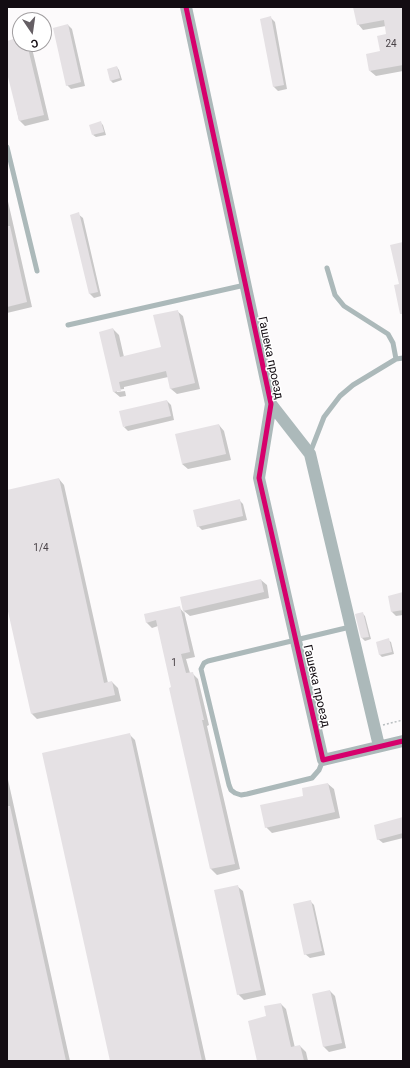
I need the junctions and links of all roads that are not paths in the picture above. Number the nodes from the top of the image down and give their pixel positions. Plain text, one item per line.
1 (186, 7) edge
2 (7, 147) edge
3 (10, 170) edge
4 (327, 268) dead end
5 (37, 271) dead end
6 (245, 285) junction
7 (68, 325) dead end
8 (403, 358) edge
9 (396, 359) junction
10 (271, 404) junction
11 (310, 454) junction
12 (350, 627) junction
13 (295, 640) junction
14 (403, 741) edge
15 (379, 746) junction
16 (323, 760) junction

1 - 6 street, Гашека проезд
2 - 3 lane
3 - 5 lane
4 - 9 lane
6 - 7 lane
6 - 10 street, Гашека проезд
8 - 9 lane
9 - 11 lane
10 - 11 street
10 - 13 street, Гашека проезд
11 - 12 street
12 - 13 lane
12 - 15 street
13 - 16 street, Гашека проезд
13 - 16 lane
14 - 15 street
15 - 16 street

